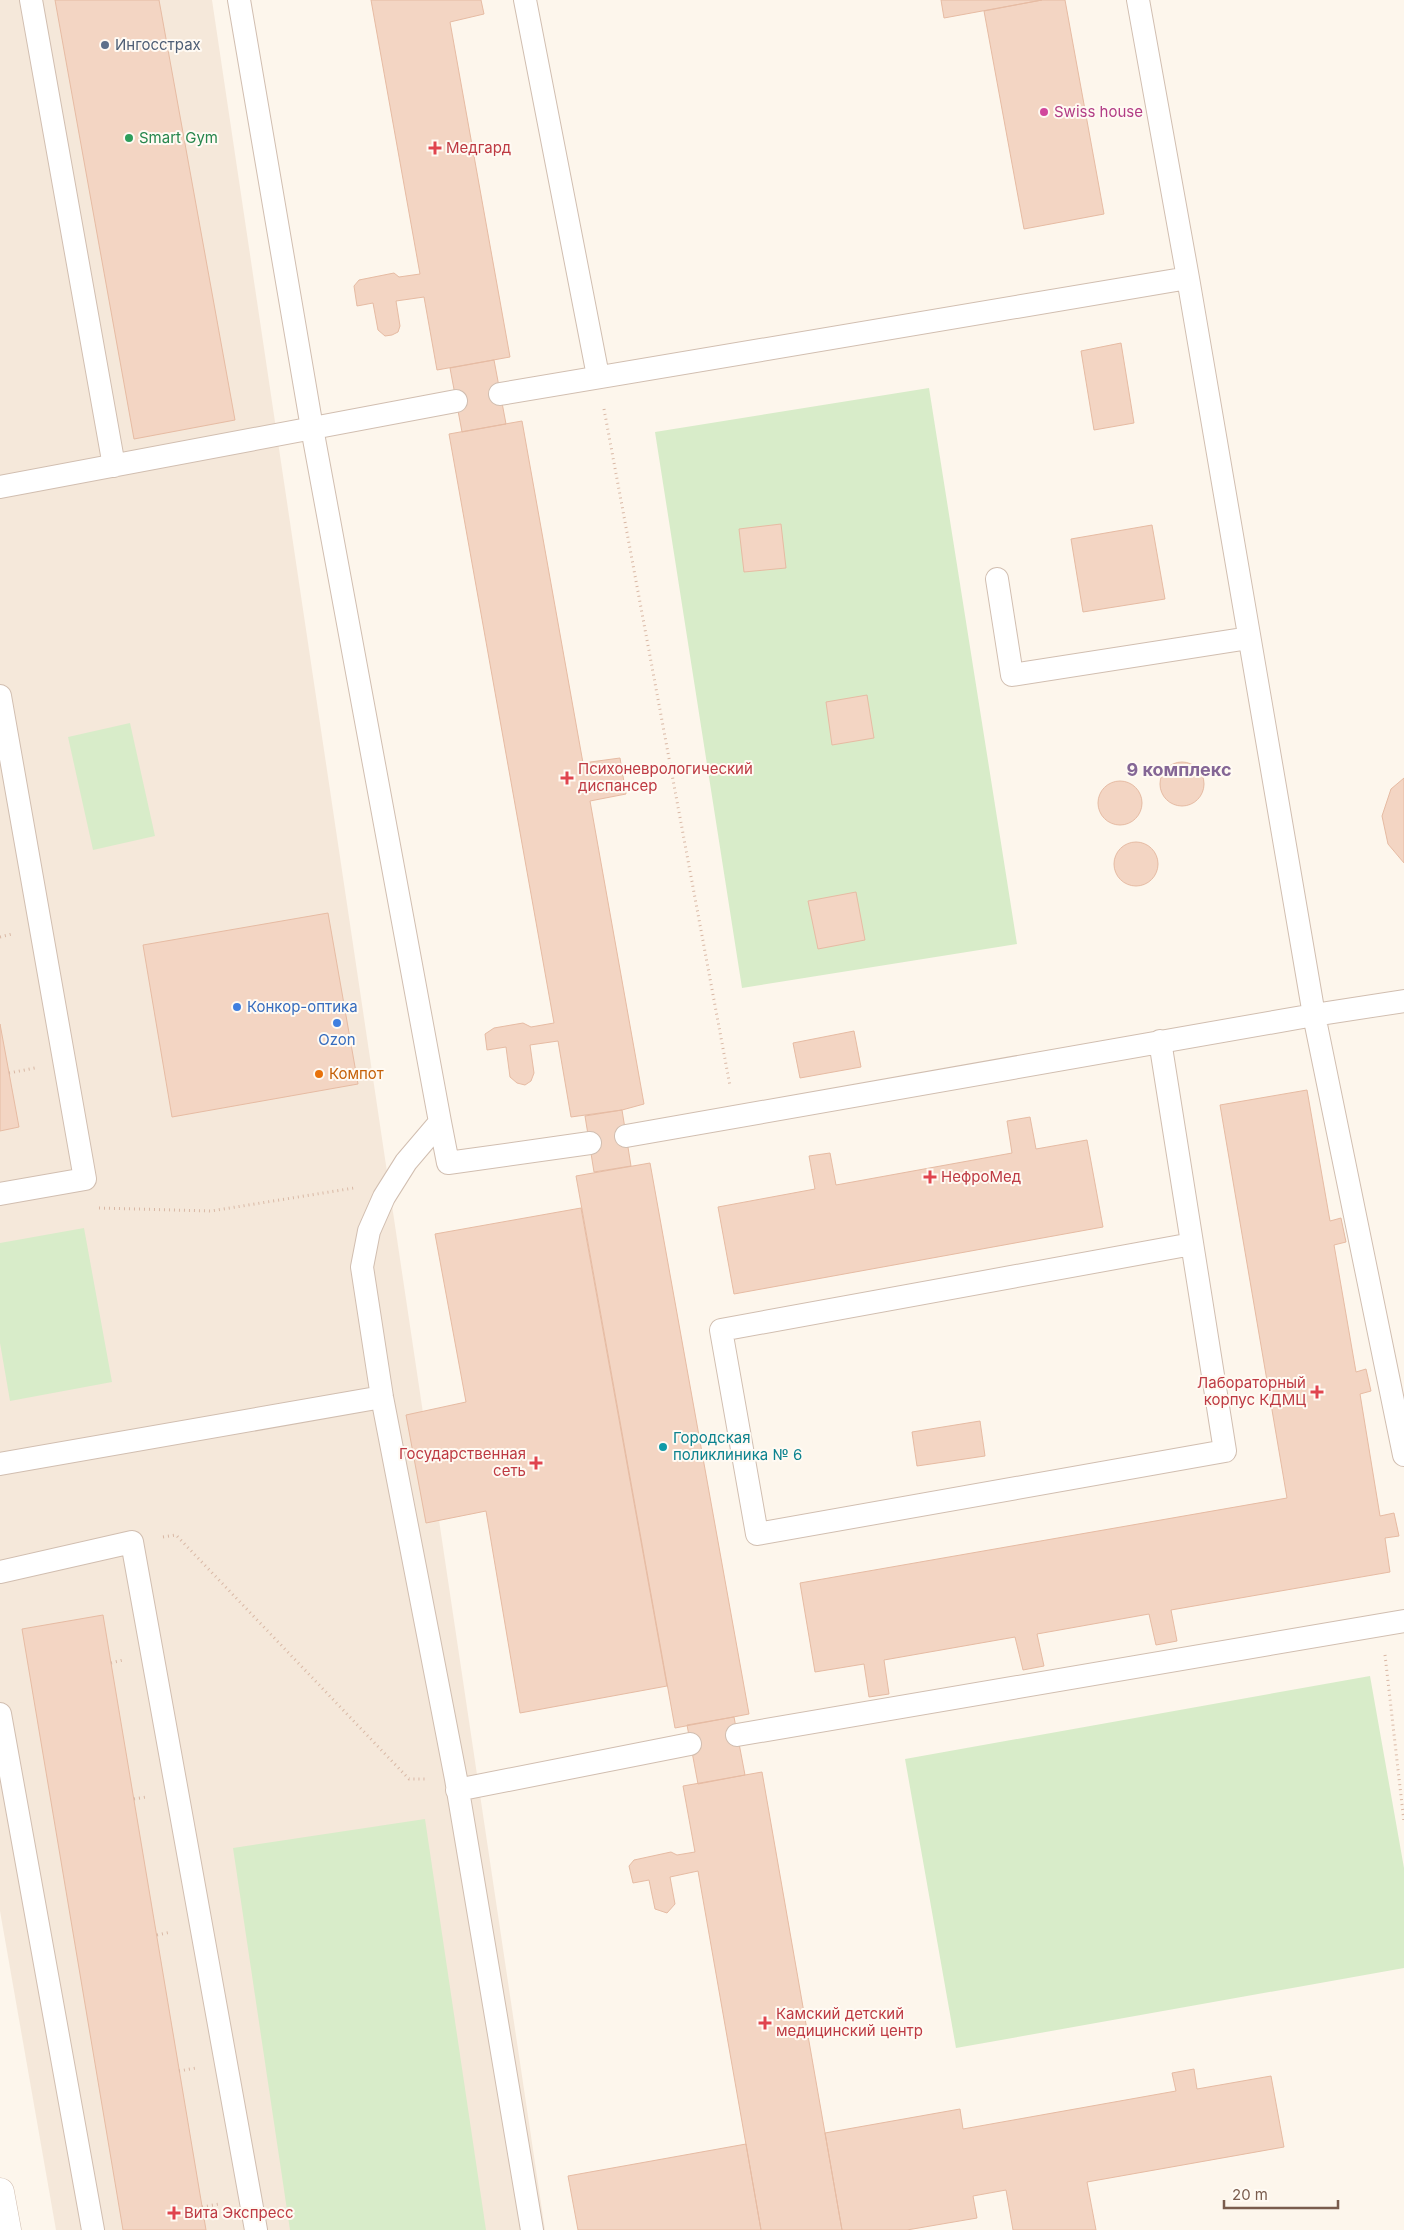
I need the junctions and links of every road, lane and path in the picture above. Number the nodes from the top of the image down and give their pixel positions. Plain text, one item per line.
1 (31, 0) edge
2 (239, 0) edge
3 (524, 0) edge
4 (1138, 0) edge
5 (1188, 278) junction
6 (598, 376) junction
7 (500, 394) dead end
8 (456, 401) dead end
9 (312, 428) junction
10 (114, 466) junction
11 (0, 487) edge
12 (997, 579) dead end
13 (1249, 638) junction
14 (0, 696) edge
15 (1404, 1001) edge
16 (1314, 1015) junction
17 (1160, 1041) junction
18 (736, 1116) junction
19 (440, 1122) junction
20 (626, 1136) dead end
21 (590, 1143) dead end
22 (393, 1182) junction
23 (0, 1194) edge
24 (101, 1208) dead end
25 (1192, 1244) junction
26 (382, 1397) junction
27 (1404, 1455) edge
28 (0, 1464) edge
29 (132, 1542) junction
30 (0, 1572) edge
31 (1404, 1621) edge
32 (1381, 1624) junction
33 (0, 1714) edge
34 (737, 1735) dead end
35 (690, 1744) dead end
36 (456, 1785) junction
37 (1404, 1822) edge
38 (0, 2192) edge
39 (7, 2230) edge
40 (93, 2230) edge
41 (256, 2230) edge
42 (532, 2230) edge

1 - 10 lane
2 - 9 lane
3 - 6 lane
4 - 5 lane
5 - 6 lane
5 - 13 lane
6 - 7 lane
6 - 18 path
8 - 9 lane
9 - 10 lane
9 - 19 lane
10 - 11 lane
12 - 13 lane
13 - 16 lane
14 - 23 lane
15 - 16 lane
16 - 17 lane
16 - 27 lane
17 - 18 lane
17 - 25 lane
18 - 20 lane
19 - 21 lane
19 - 22 lane
22 - 24 path
22 - 26 lane
25 - 25 lane
26 - 28 lane
26 - 36 lane
29 - 30 lane
29 - 36 path
29 - 41 lane
31 - 32 lane
32 - 34 lane
32 - 37 path
33 - 40 lane
35 - 36 lane
36 - 42 lane
38 - 39 street

